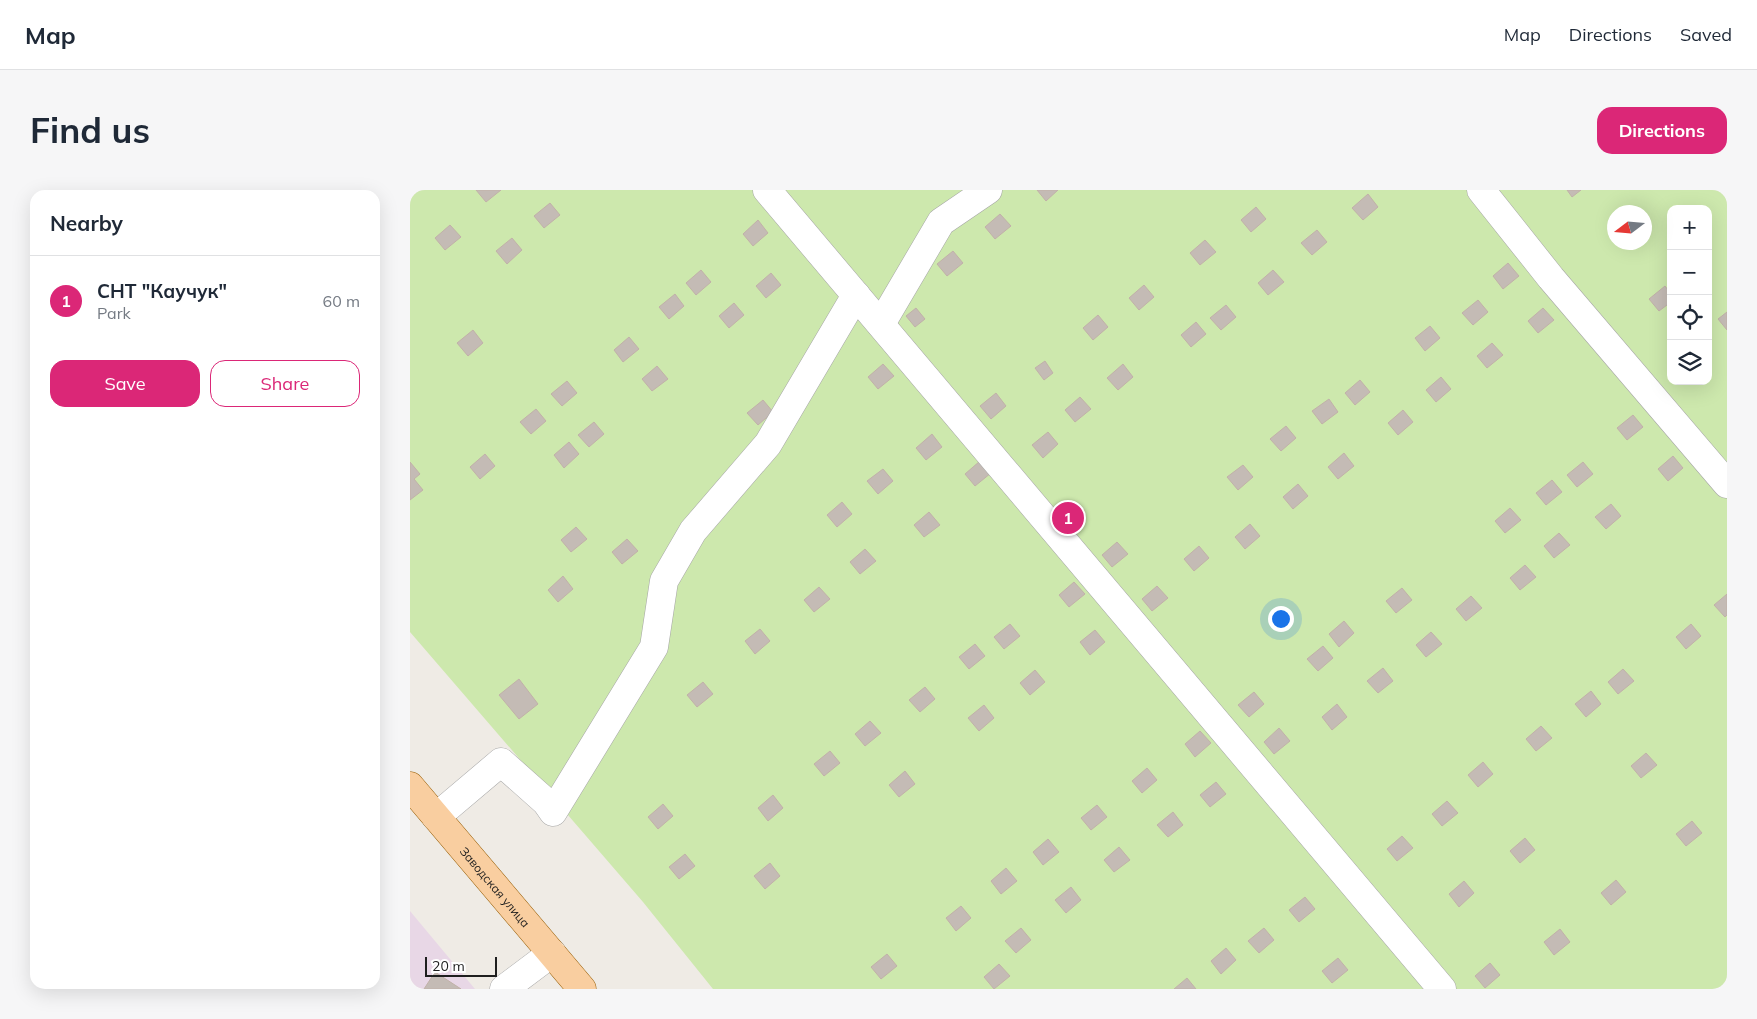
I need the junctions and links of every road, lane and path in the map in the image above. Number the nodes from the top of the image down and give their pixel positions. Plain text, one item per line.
1 (767, 190) edge
2 (988, 190) edge
3 (1481, 190) edge
4 (856, 295) junction
5 (881, 324) junction
6 (1727, 484) edge
7 (410, 786) edge
8 (436, 817) junction
9 (552, 953) junction
10 (504, 989) edge
11 (582, 989) edge
12 (1442, 989) edge

1 - 4 street
2 - 5 street
3 - 6 street
4 - 5 street
4 - 8 street
5 - 12 street
7 - 8 main road, Заводская улица
8 - 9 main road, Заводская улица
9 - 10 street
9 - 11 main road, Заводская улица

